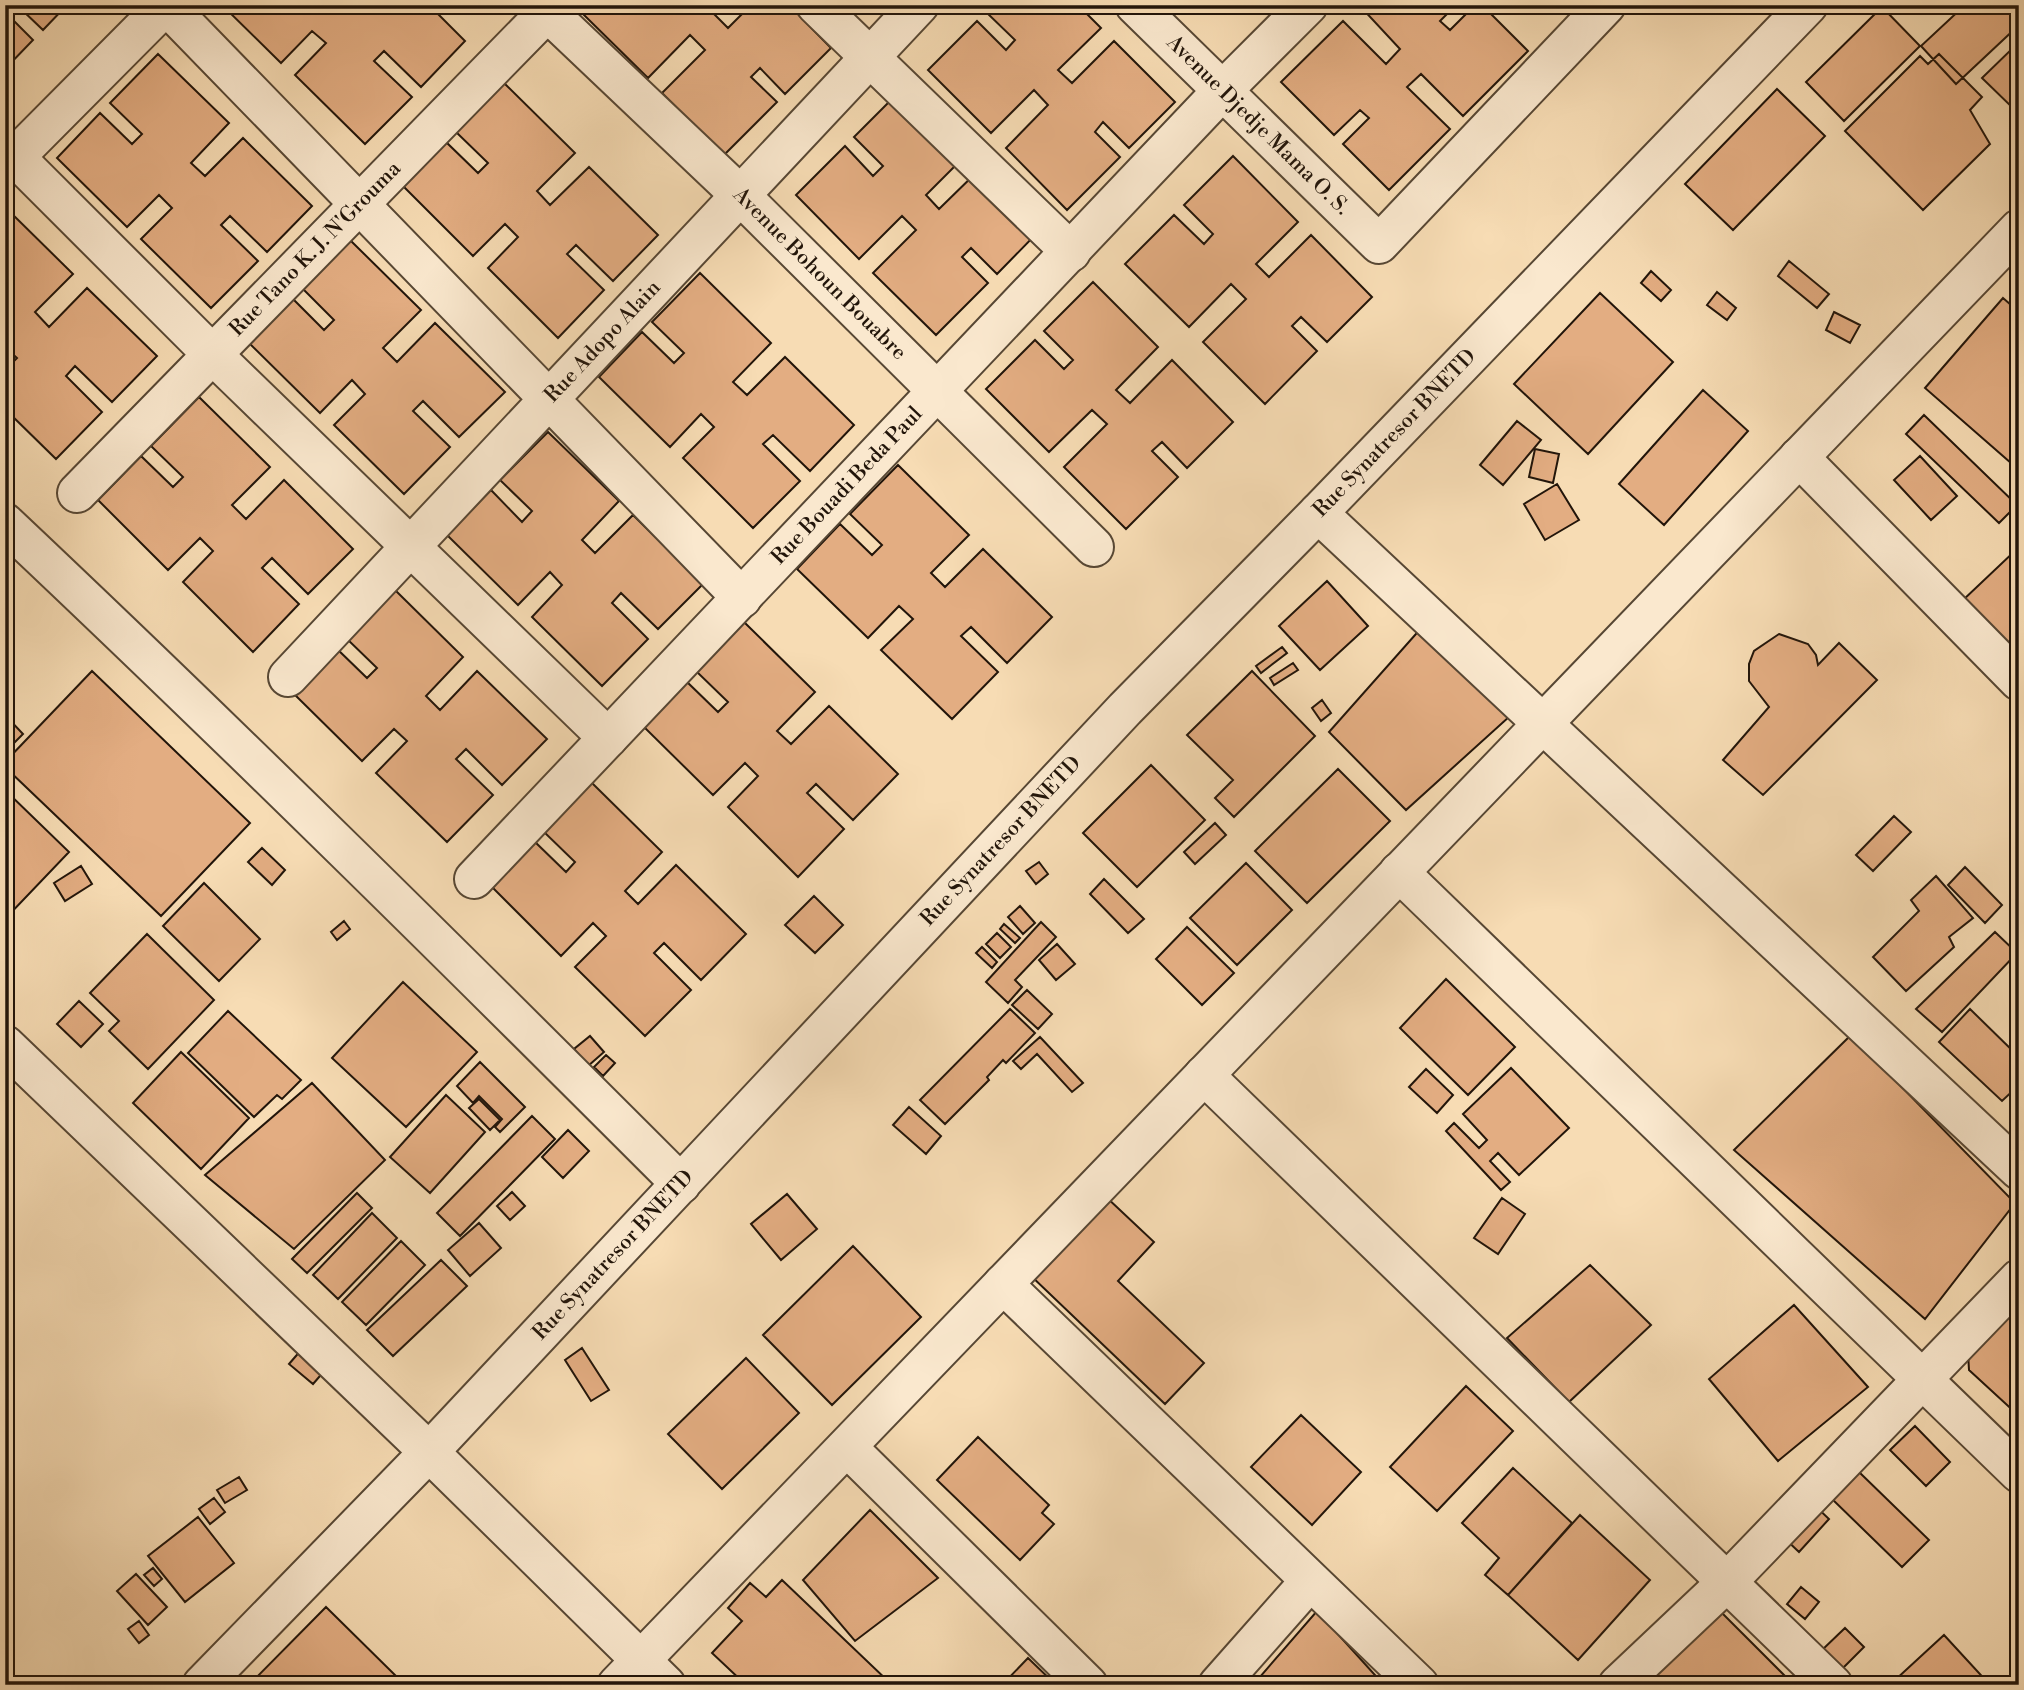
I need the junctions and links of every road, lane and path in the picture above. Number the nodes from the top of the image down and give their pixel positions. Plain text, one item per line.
1 (166, 5) edge
2 (816, 5) edge
3 (919, 5) edge
4 (1135, 5) edge
5 (1308, 5) edge
6 (1808, 5) edge
7 (547, 7) edge
8 (1592, 10) edge
9 (871, 56) junction
10 (1221, 92) junction
11 (10, 162) edge
12 (739, 194) junction
13 (360, 204) junction
14 (2019, 229) edge
15 (1071, 252) junction
16 (212, 354) junction
17 (938, 393) junction
18 (549, 398) junction
19 (1799, 457) junction
20 (77, 493) dead end
21 (1318, 513) junction
22 (5, 523) edge
23 (411, 545) junction
24 (1094, 547) dead end
25 (742, 598) junction
26 (288, 677) dead end
27 (2019, 681) edge
28 (1544, 723) junction
29 (608, 738) junction
30 (1399, 873) junction
31 (474, 879) dead end
32 (5, 1045) edge
33 (1204, 1075) junction
34 (2019, 1170) edge
35 (681, 1184) junction
36 (2019, 1279) edge
37 (1003, 1284) junction
38 (1923, 1379) junction
39 (847, 1447) junction
40 (429, 1452) junction
41 (2019, 1473) edge
42 (1310, 1581) junction
43 (1727, 1582) junction
44 (641, 1677) edge
45 (202, 1685) edge
46 (1088, 1685) edge
47 (1218, 1685) edge
48 (1419, 1685) edge
49 (1618, 1685) edge
50 (1833, 1685) edge

1 - 11 street
1 - 13 street
2 - 9 street
3 - 9 street, Rue Adopo Alain
4 - 10 street, Avenue Djedje Mama O. S.
5 - 10 street, Rue Bouadi Beda Paul
6 - 21 street, Rue Synatresor BNETD
7 - 12 street, Avenue Bohoun Bouabre
7 - 13 street, Rue Tano K. J. N'Grouma
8 - 10 street, Avenue Djedje Mama O. S.
9 - 12 street, Rue Adopo Alain
9 - 15 street
10 - 15 street, Rue Bouadi Beda Paul
11 - 16 street
12 - 17 street, Avenue Bohoun Bouabre
12 - 18 street, Rue Adopo Alain
13 - 16 street, Rue Tano K. J. N'Grouma
13 - 18 street
14 - 19 street
15 - 17 street, Rue Bouadi Beda Paul
16 - 20 street, Rue Tano K. J. N'Grouma
16 - 23 street
17 - 24 street, Avenue Bohoun Bouabre
17 - 25 street, Rue Bouadi Beda Paul
18 - 23 street, Rue Adopo Alain
18 - 25 street
19 - 27 street
19 - 28 street
21 - 28 street
21 - 35 street, Rue Synatresor BNETD
22 - 35 street
23 - 26 street, Rue Adopo Alain
23 - 29 street
25 - 29 street, Rue Bouadi Beda Paul
28 - 30 street
28 - 34 street
29 - 31 street, Rue Bouadi Beda Paul
30 - 33 street
30 - 38 street
32 - 40 street
33 - 37 street
33 - 43 street
35 - 40 street, Rue Synatresor BNETD
36 - 38 street
37 - 39 street
37 - 42 street
38 - 41 street
38 - 43 street
39 - 44 street
39 - 46 street
40 - 44 street
40 - 45 street, Rue Synatresor BNETD
42 - 47 street
42 - 48 street
43 - 49 street
43 - 50 street

